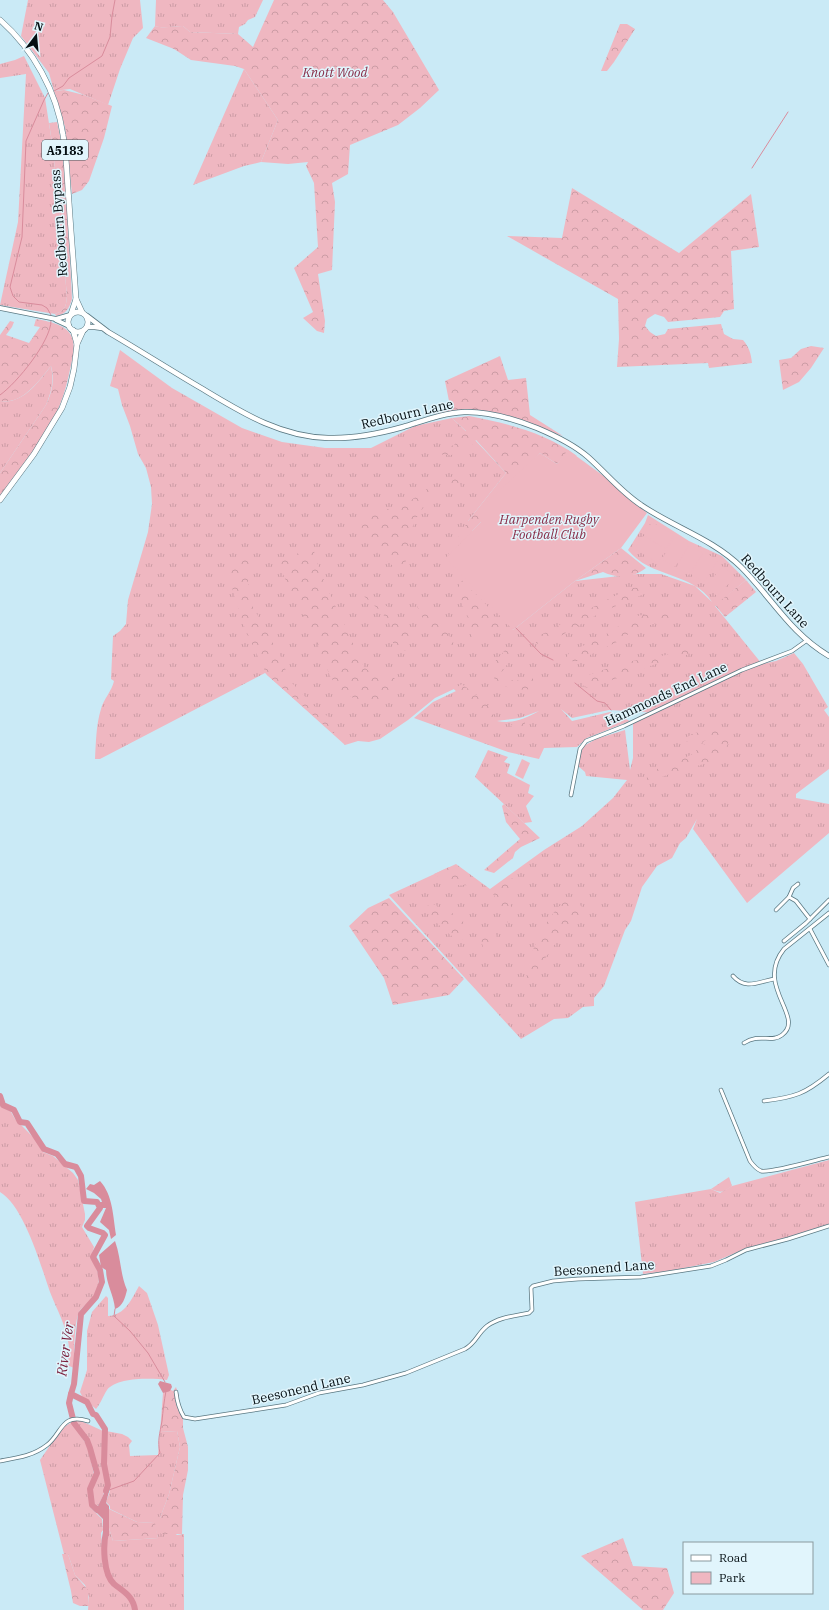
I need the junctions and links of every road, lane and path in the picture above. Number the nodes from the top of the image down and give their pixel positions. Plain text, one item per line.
1 (0, 20) edge
2 (76, 299) junction
3 (0, 308) edge
4 (82, 312) junction
5 (71, 315) junction
6 (87, 316) junction
7 (54, 319) junction
8 (71, 328) junction
9 (102, 328) junction
10 (85, 329) junction
11 (77, 344) junction
12 (0, 500) edge
13 (806, 641) junction
14 (829, 656) edge
15 (571, 795) dead end
16 (798, 884) dead end
17 (789, 897) junction
18 (829, 900) edge
19 (776, 910) dead end
20 (829, 913) edge
21 (810, 919) junction
22 (806, 923) junction
23 (810, 928) junction
24 (784, 941) dead end
25 (829, 964) edge
26 (733, 976) dead end
27 (774, 979) junction
28 (744, 1043) dead end
29 (829, 1074) edge
30 (720, 1090) dead end
31 (764, 1101) dead end
32 (829, 1157) edge
33 (829, 1226) edge
34 (176, 1392) dead end
35 (88, 1421) dead end
36 (0, 1461) edge

1 - 2 main road, Redbourn Bypass / A5183
2 - 4 main road, Redbourn Bypass / A5183
2 - 5 main road, Redbourn Bypass / A5183
3 - 7 street
4 - 5 main road
4 - 6 main road
5 - 7 street
5 - 8 main road
6 - 9 main road, Redbourn Lane
6 - 10 main road
7 - 8 street
8 - 10 main road
8 - 11 main road
9 - 10 main road, Redbourn Lane
9 - 13 main road, Redbourn Lane
10 - 11 main road
11 - 12 main road
13 - 14 main road, Redbourn Lane
13 - 15 street, Hammonds End Lane
16 - 17 street
17 - 19 street
17 - 21 street
18 - 21 street
20 - 23 street
21 - 22 street
22 - 23 street
22 - 24 street
23 - 25 street
23 - 27 street
26 - 27 street
27 - 28 street
29 - 31 street
30 - 32 street
33 - 34 street, Beesonend Lane
35 - 36 street

